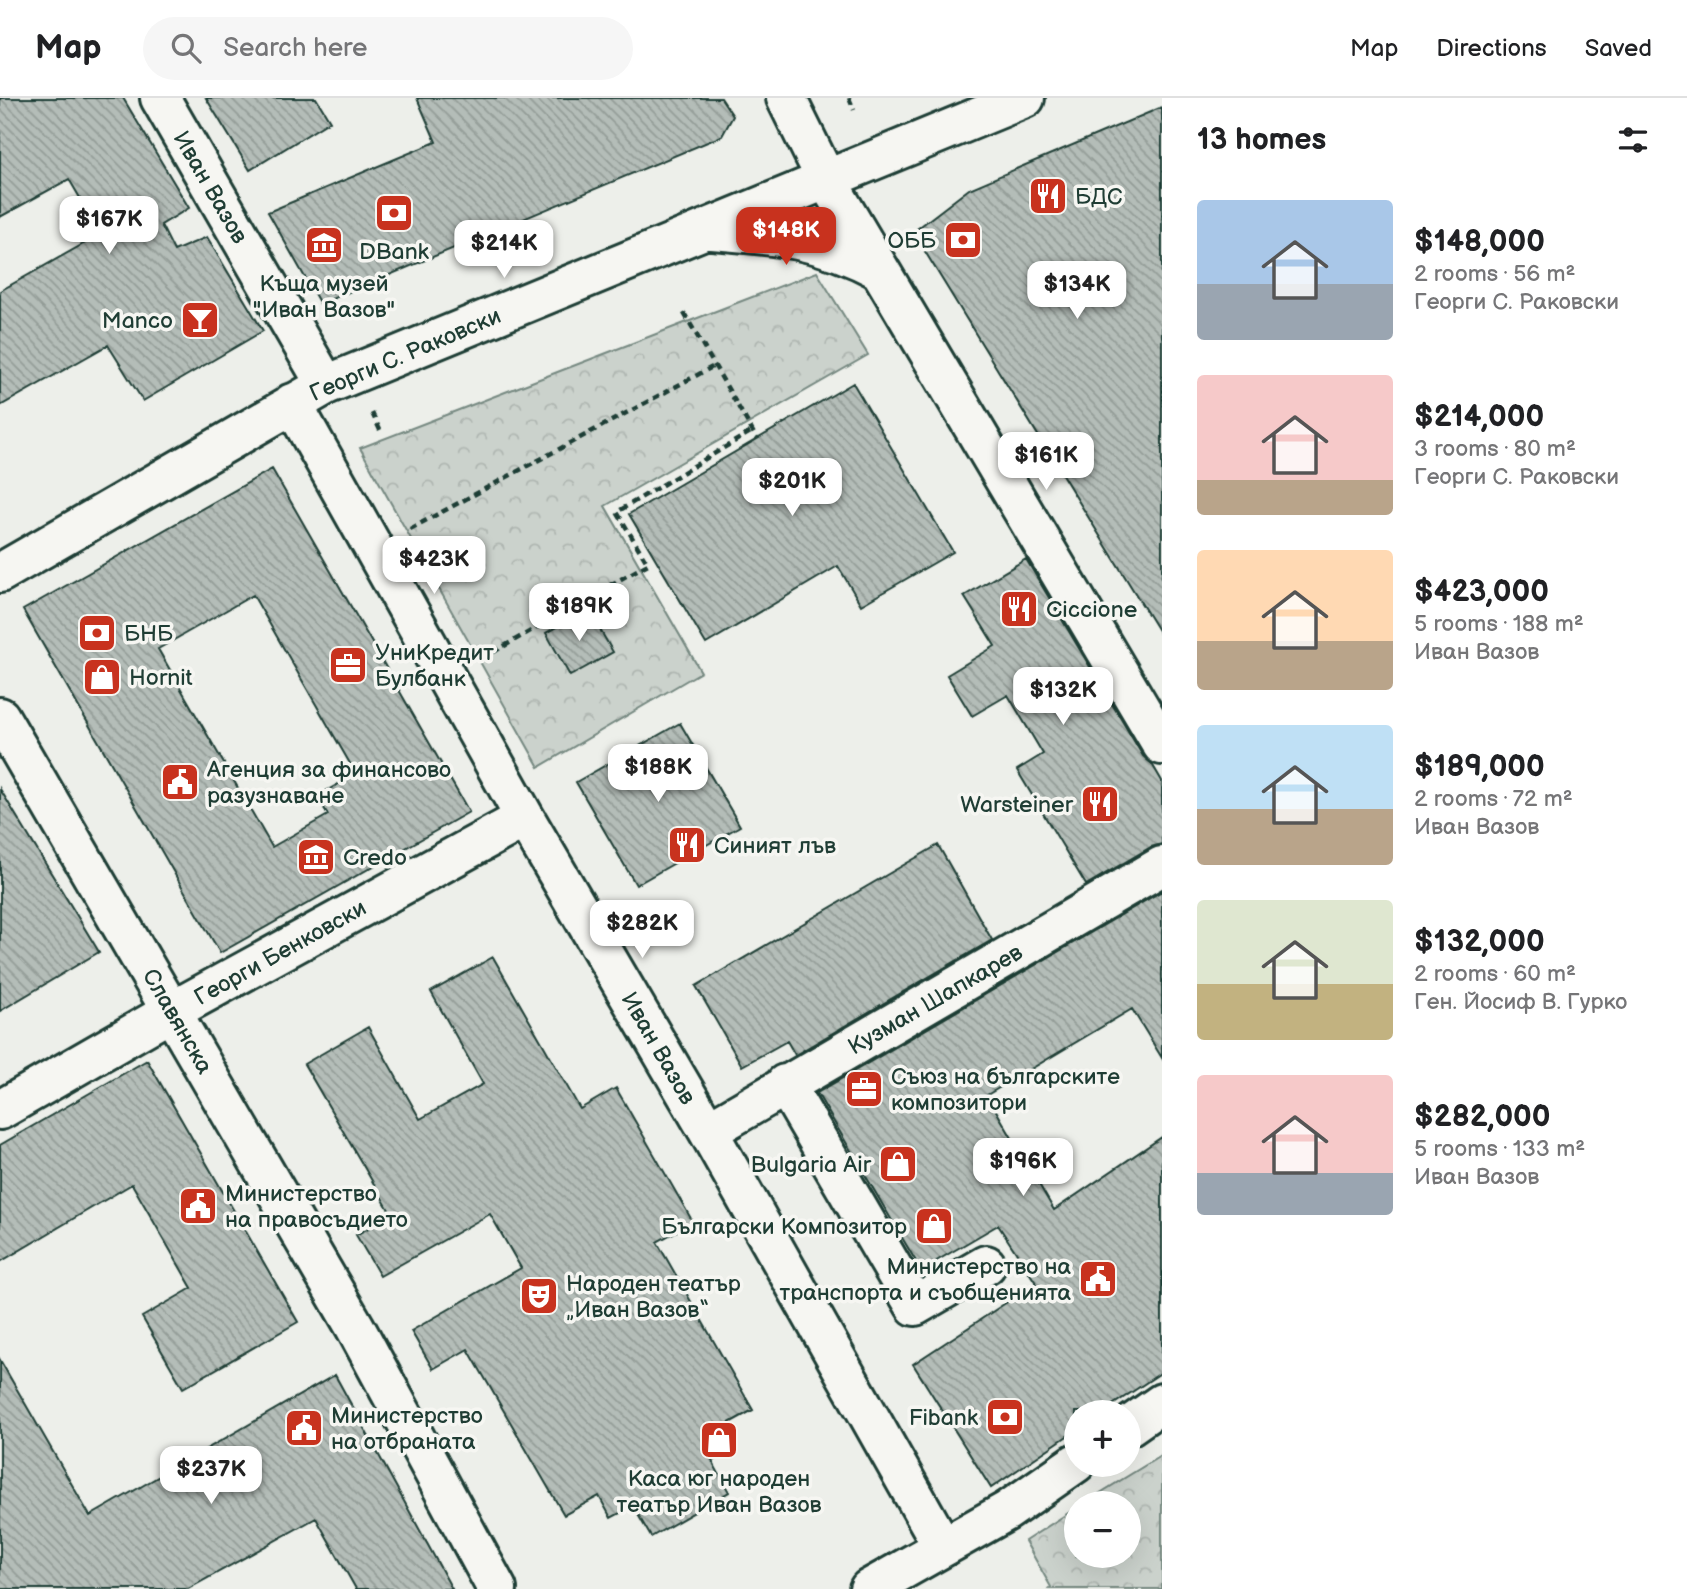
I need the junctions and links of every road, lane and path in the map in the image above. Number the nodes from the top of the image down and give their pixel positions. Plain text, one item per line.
1 (160, 98) edge
2 (786, 98) edge
3 (849, 98) edge
4 (1025, 98) edge
5 (854, 110) dead end
6 (826, 179) junction
7 (704, 229) junction
8 (880, 270) junction
9 (684, 313) dead end
10 (714, 366) junction
11 (326, 385) junction
12 (292, 403) junction
13 (372, 413) dead end
14 (380, 430) dead end
15 (752, 431) junction
16 (757, 439) dead end
17 (373, 548) junction
18 (0, 573) edge
19 (610, 585) dead end
20 (589, 598) dead end
21 (446, 679) junction
22 (0, 717) edge
23 (1162, 745) edge
24 (524, 818) junction
25 (1162, 866) edge
26 (172, 1011) junction
27 (785, 1084) junction
28 (0, 1110) edge
29 (708, 1131) junction
30 (986, 1265) dead end
31 (1162, 1403) edge
32 (1141, 1418) edge
33 (1064, 1471) edge
34 (943, 1547) junction
35 (497, 1589) edge
36 (869, 1589) edge

1 - 11 street, Иван Вазов
2 - 6 street
3 - 5 path
4 - 6 street, Георги С. Раковски
6 - 7 street, Георги С. Раковски
6 - 8 street
7 - 8 street
7 - 11 street, Георги С. Раковски
8 - 23 street
9 - 10 path
10 - 15 path
10 - 17 path
11 - 12 street, Георги С. Раковски
12 - 17 street, Иван Вазов
12 - 18 street, Георги С. Раковски
13 - 14 path
15 - 16 path
15 - 19 path
17 - 21 street, Иван Вазов
20 - 21 path
21 - 24 street, Иван Вазов
22 - 26 street, Славянска
24 - 26 street, Георги Бенковски
24 - 29 street, Иван Вазов
25 - 27 street, Кузман Шапкарев
26 - 28 street, Георги Бенковски
26 - 35 street, Славянска
27 - 29 street, Кузман Шапкарев
27 - 30 street
29 - 34 street, Иван Вазов
31 - 32 street
33 - 34 street
34 - 36 street

